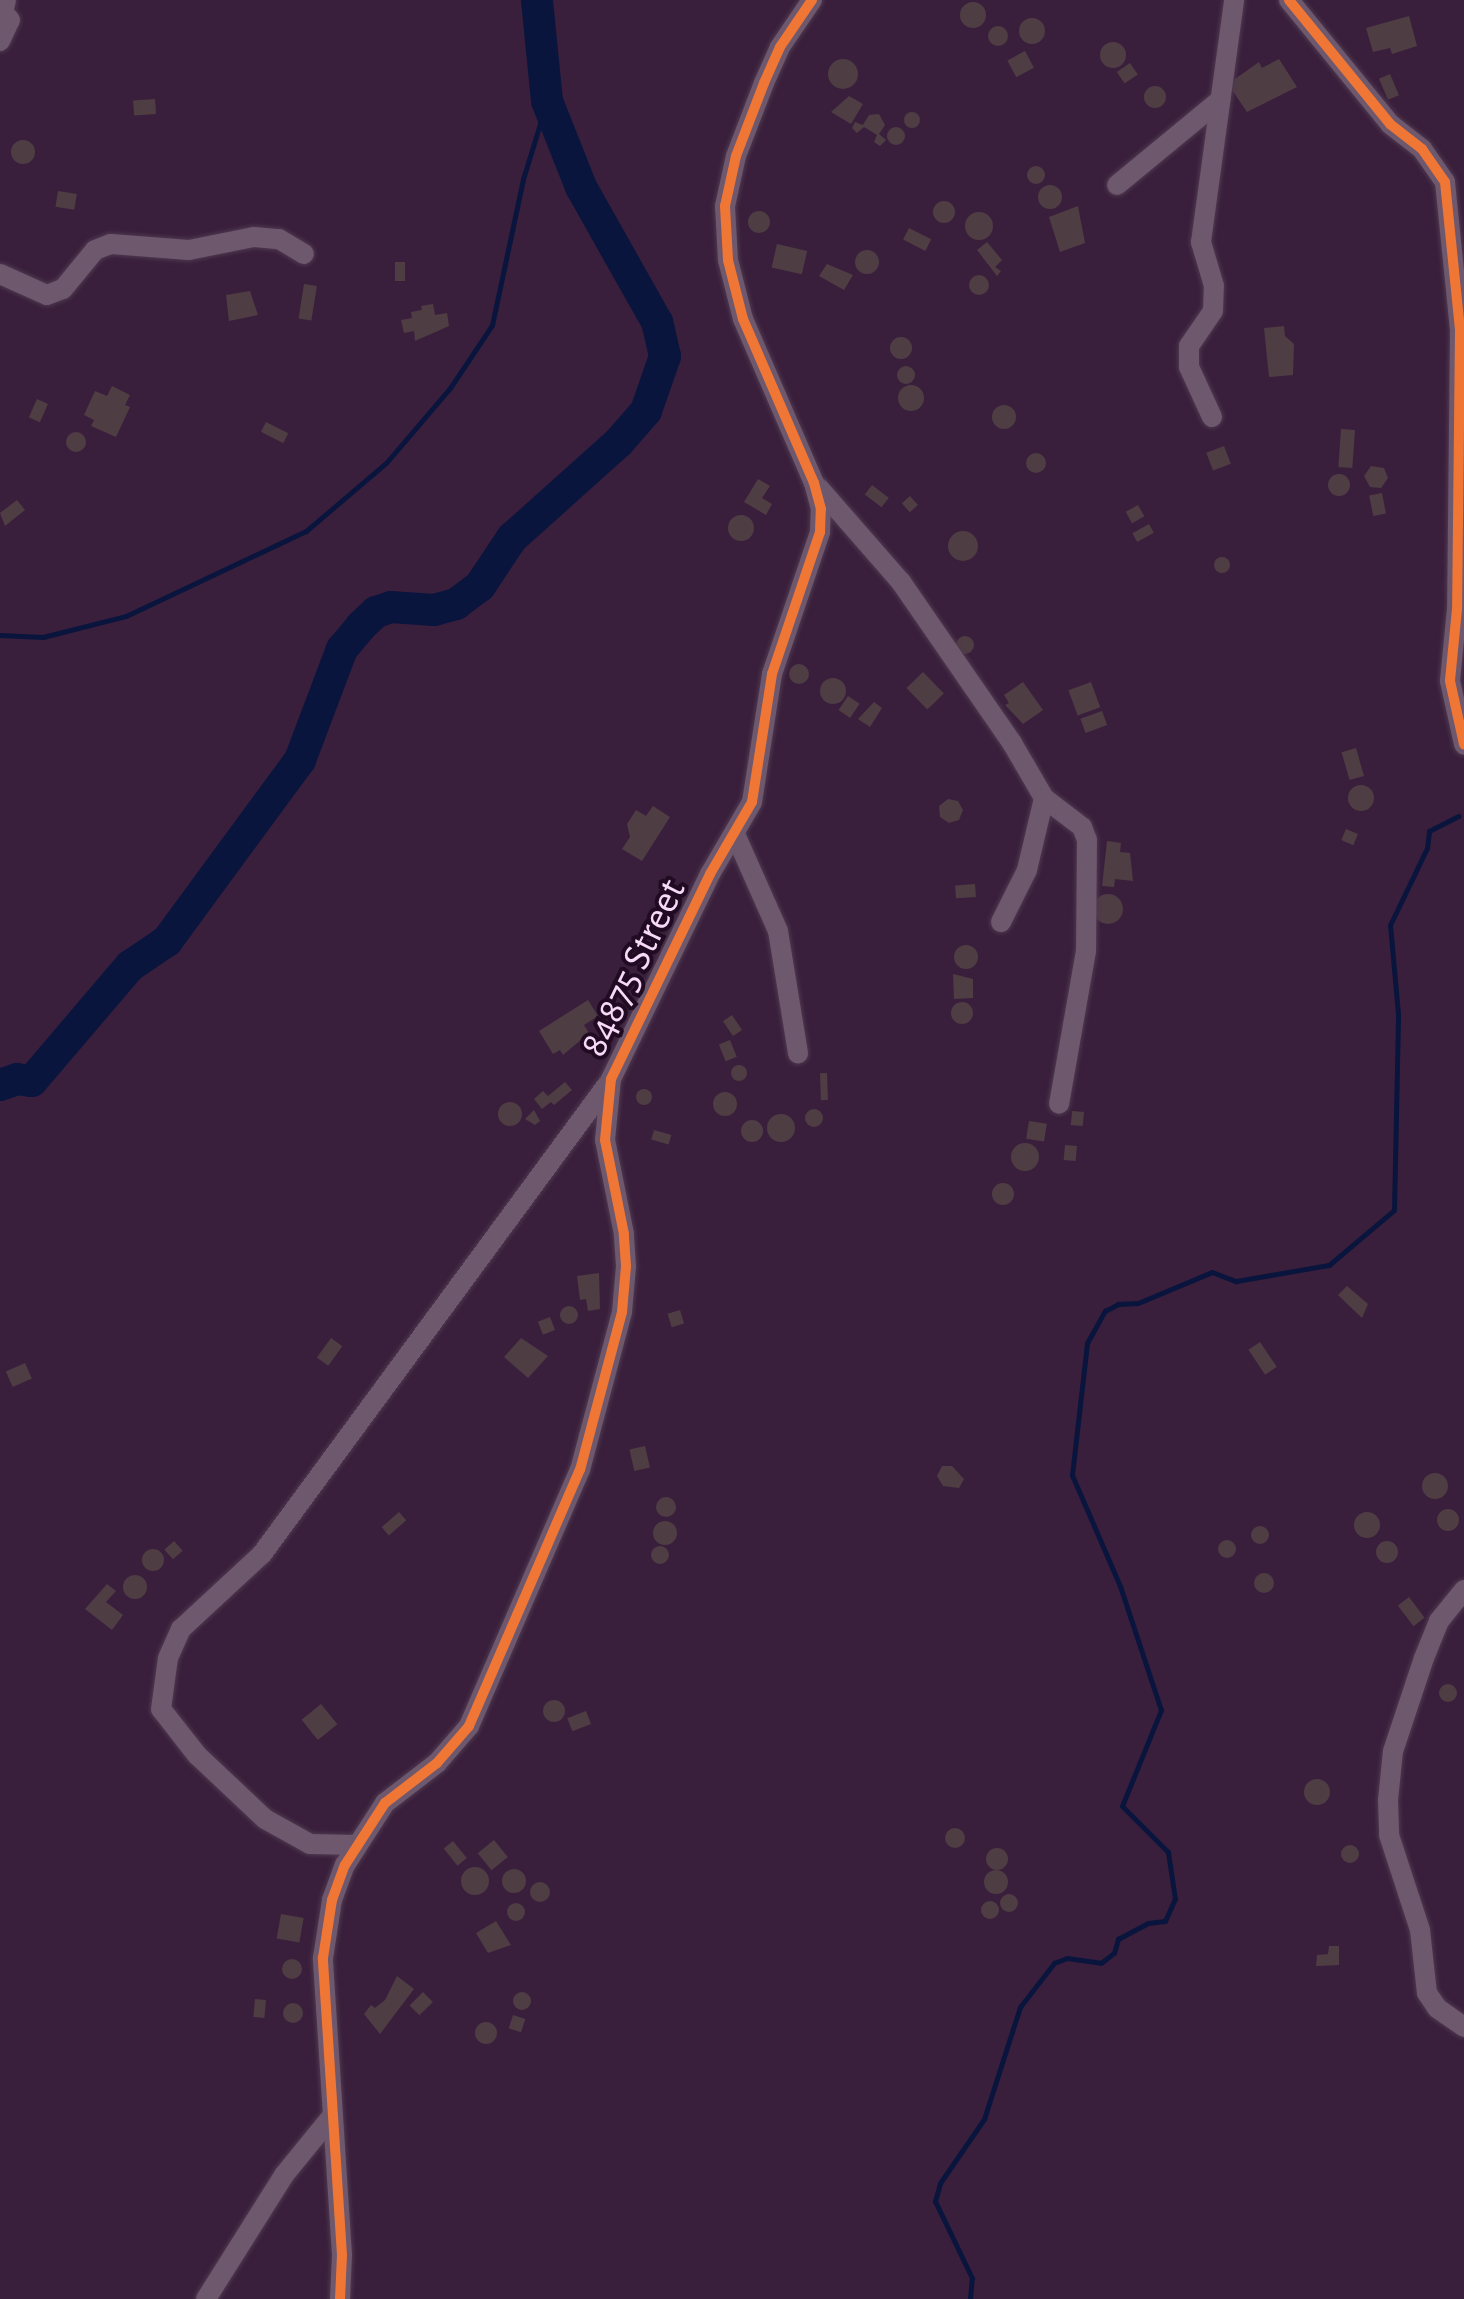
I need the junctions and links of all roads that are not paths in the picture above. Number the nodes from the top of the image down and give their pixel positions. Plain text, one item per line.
1 (6, 0) edge
2 (812, 0) edge
3 (1234, 0) edge
4 (1289, 0) edge
5 (0, 40) edge
6 (1220, 100) junction
7 (1117, 185) dead end
8 (304, 254) dead end
9 (0, 274) edge
10 (1212, 417) dead end
11 (814, 483) junction
12 (1464, 744) edge
13 (1044, 798) junction
14 (735, 834) junction
15 (1001, 922) dead end
16 (798, 1053) dead end
17 (611, 1079) junction
18 (1059, 1104) dead end
19 (1464, 1590) edge
20 (356, 1845) junction
21 (1464, 2027) edge
22 (334, 2115) junction
23 (206, 2299) edge
24 (340, 2299) edge

1 - 5 street
2 - 11 street, 84875 Street
3 - 6 street
4 - 12 street
6 - 7 street
6 - 10 street
8 - 9 street
11 - 13 street
11 - 14 street, 84875 Street
13 - 15 street
13 - 18 street
14 - 16 street
14 - 17 street, 84875 Street
17 - 20 street, 84875 Street
17 - 20 street
19 - 21 street
20 - 22 street, 84875 Street
22 - 23 street
22 - 24 street, 84875 Street

